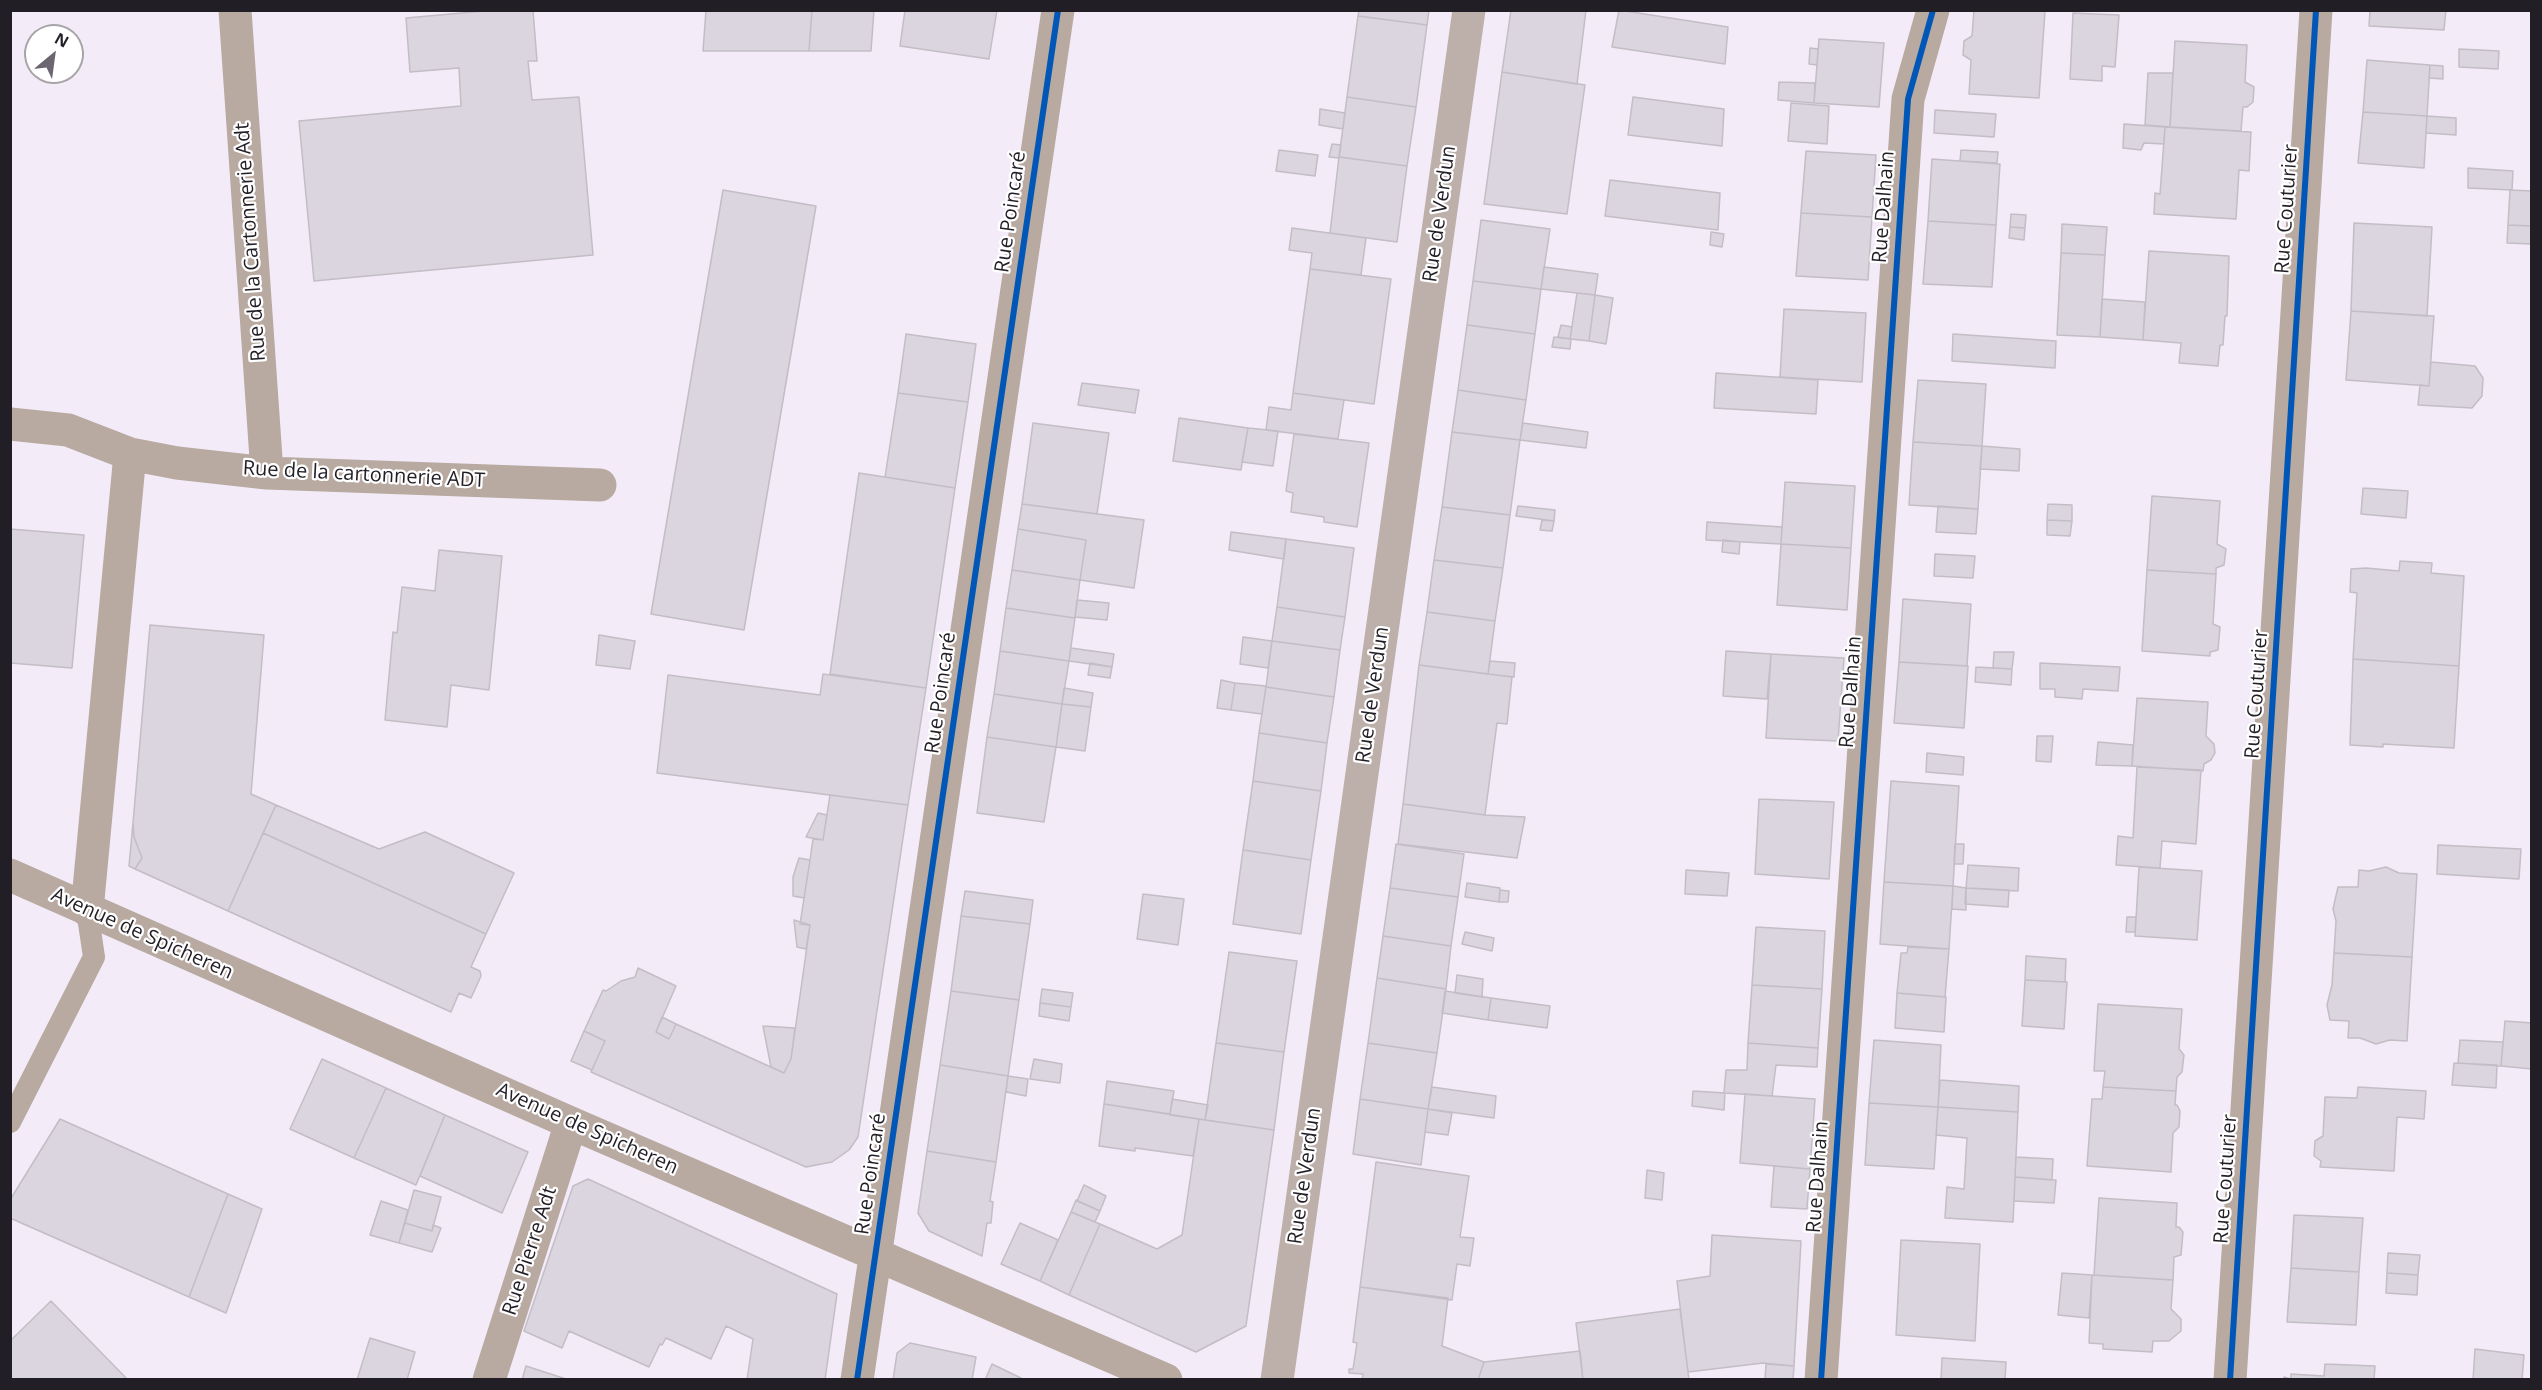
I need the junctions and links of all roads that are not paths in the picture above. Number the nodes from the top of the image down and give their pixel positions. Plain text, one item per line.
1 (235, 10) edge
2 (1058, 10) edge
3 (1469, 10) edge
4 (1933, 10) edge
5 (2316, 10) edge
6 (10, 424) edge
7 (130, 454) junction
8 (267, 473) junction
9 (600, 485) dead end
10 (10, 875) edge
11 (87, 910) junction
12 (10, 1122) edge
13 (572, 1123) junction
14 (876, 1254) junction
15 (489, 1380) edge
16 (857, 1380) edge
17 (1166, 1380) edge
18 (1276, 1380) edge
19 (1821, 1380) edge
20 (2230, 1380) edge

1 - 8 street, Rue de la Cartonnerie Adt
2 - 14 street, Rue Poincaré
3 - 18 main road, Rue de Verdun
4 - 19 street, Rue Dalhain
5 - 20 street, Rue Couturier
6 - 7 street, Rue de la cartonnerie ADT
7 - 8 street, Rue de la cartonnerie ADT
7 - 11 street
8 - 9 street, Rue de la cartonnerie ADT
10 - 11 street, Avenue de Spicheren
11 - 12 lane
11 - 13 street, Avenue de Spicheren
13 - 14 street, Avenue de Spicheren
13 - 15 street, Rue Pierre Adt
14 - 16 street, Rue Poincaré
14 - 17 street, Avenue de Spicheren

